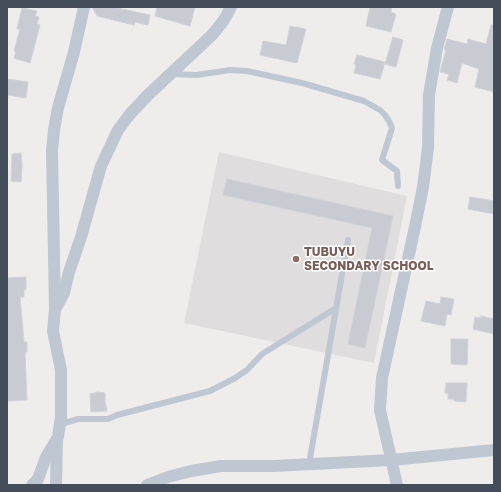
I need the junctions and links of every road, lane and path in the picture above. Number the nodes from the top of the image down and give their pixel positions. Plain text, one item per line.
1 (84, 7) edge
2 (231, 7) edge
3 (448, 7) edge
4 (170, 74) junction
5 (398, 186) dead end
6 (348, 240) dead end
7 (336, 308) junction
8 (55, 309) junction
9 (60, 424) junction
10 (58, 437) junction
11 (494, 450) edge
12 (391, 460) junction
13 (308, 464) junction
14 (32, 485) edge
15 (56, 485) edge
16 (147, 485) edge
17 (397, 485) edge

1 - 8 street
2 - 4 street
3 - 12 street
4 - 5 lane
4 - 8 street
6 - 7 lane
7 - 9 lane
7 - 13 lane
8 - 9 street
9 - 10 street
10 - 14 street
10 - 15 street
11 - 12 street
12 - 13 street
12 - 17 street
13 - 16 street

